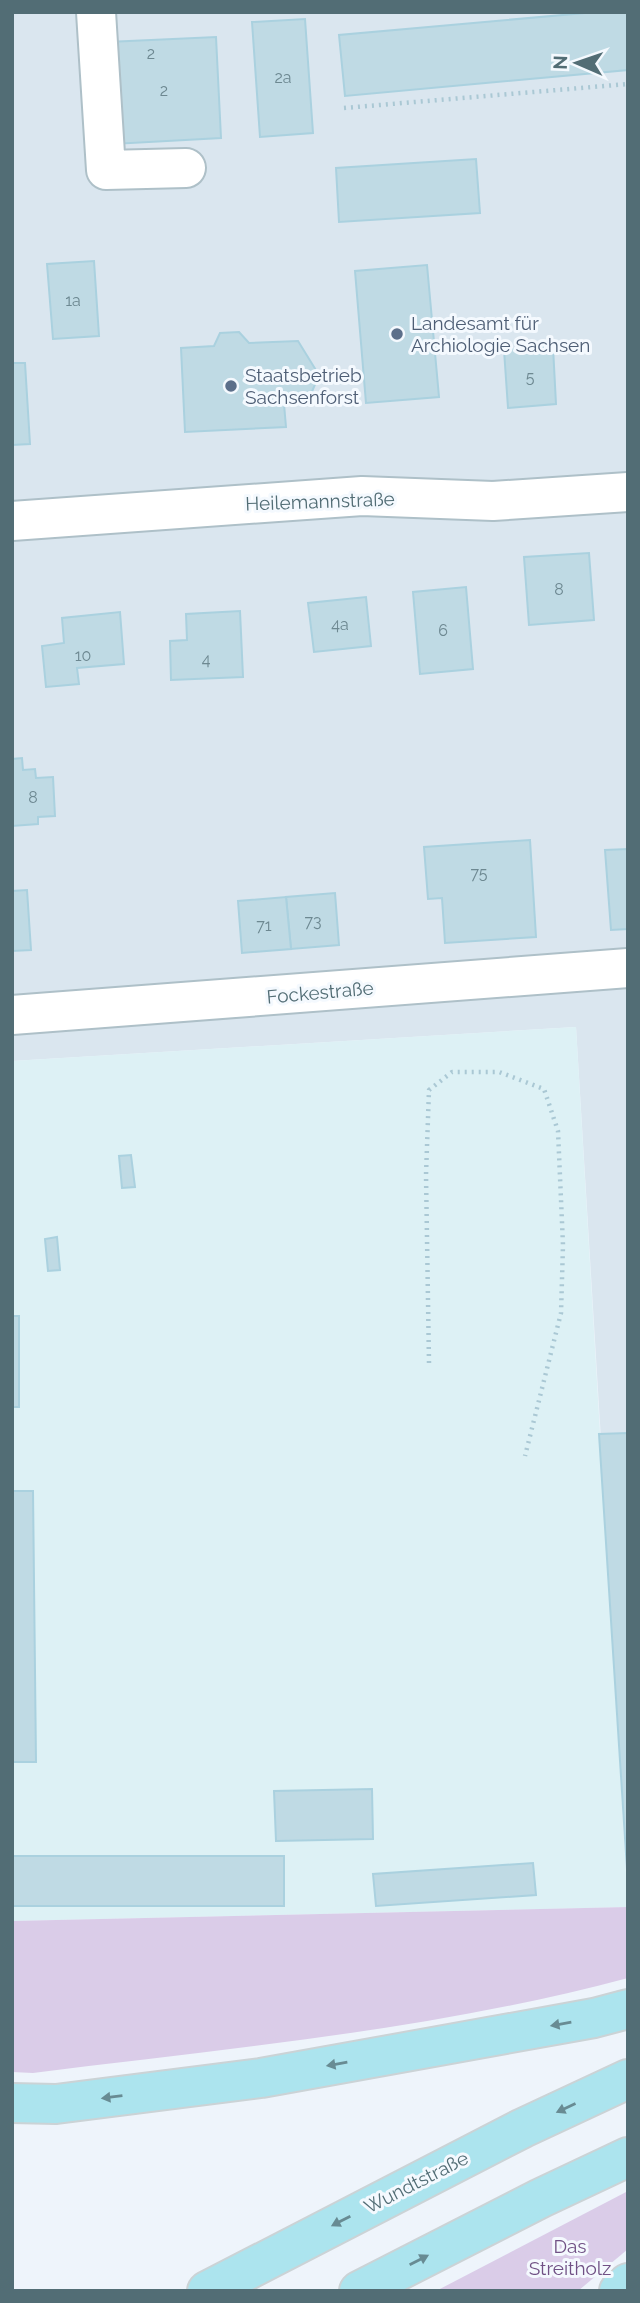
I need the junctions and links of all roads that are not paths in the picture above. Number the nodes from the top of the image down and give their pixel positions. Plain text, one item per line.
1 (96, 12) edge
2 (186, 168) dead end
3 (628, 492) edge
4 (12, 520) edge
5 (628, 968) edge
6 (12, 1016) edge
7 (628, 2009) edge
8 (628, 2079) edge
9 (12, 2104) edge
10 (628, 2157) edge
11 (628, 2283) edge
12 (206, 2291) edge
13 (359, 2291) edge
14 (619, 2291) edge

1 - 2 street
3 - 4 street, Heilemannstraße
5 - 6 street, Fockestraße
7 -> 9 highway
8 -> 12 highway, Wundtstraße
13 -> 10 highway
11 - 14 highway

